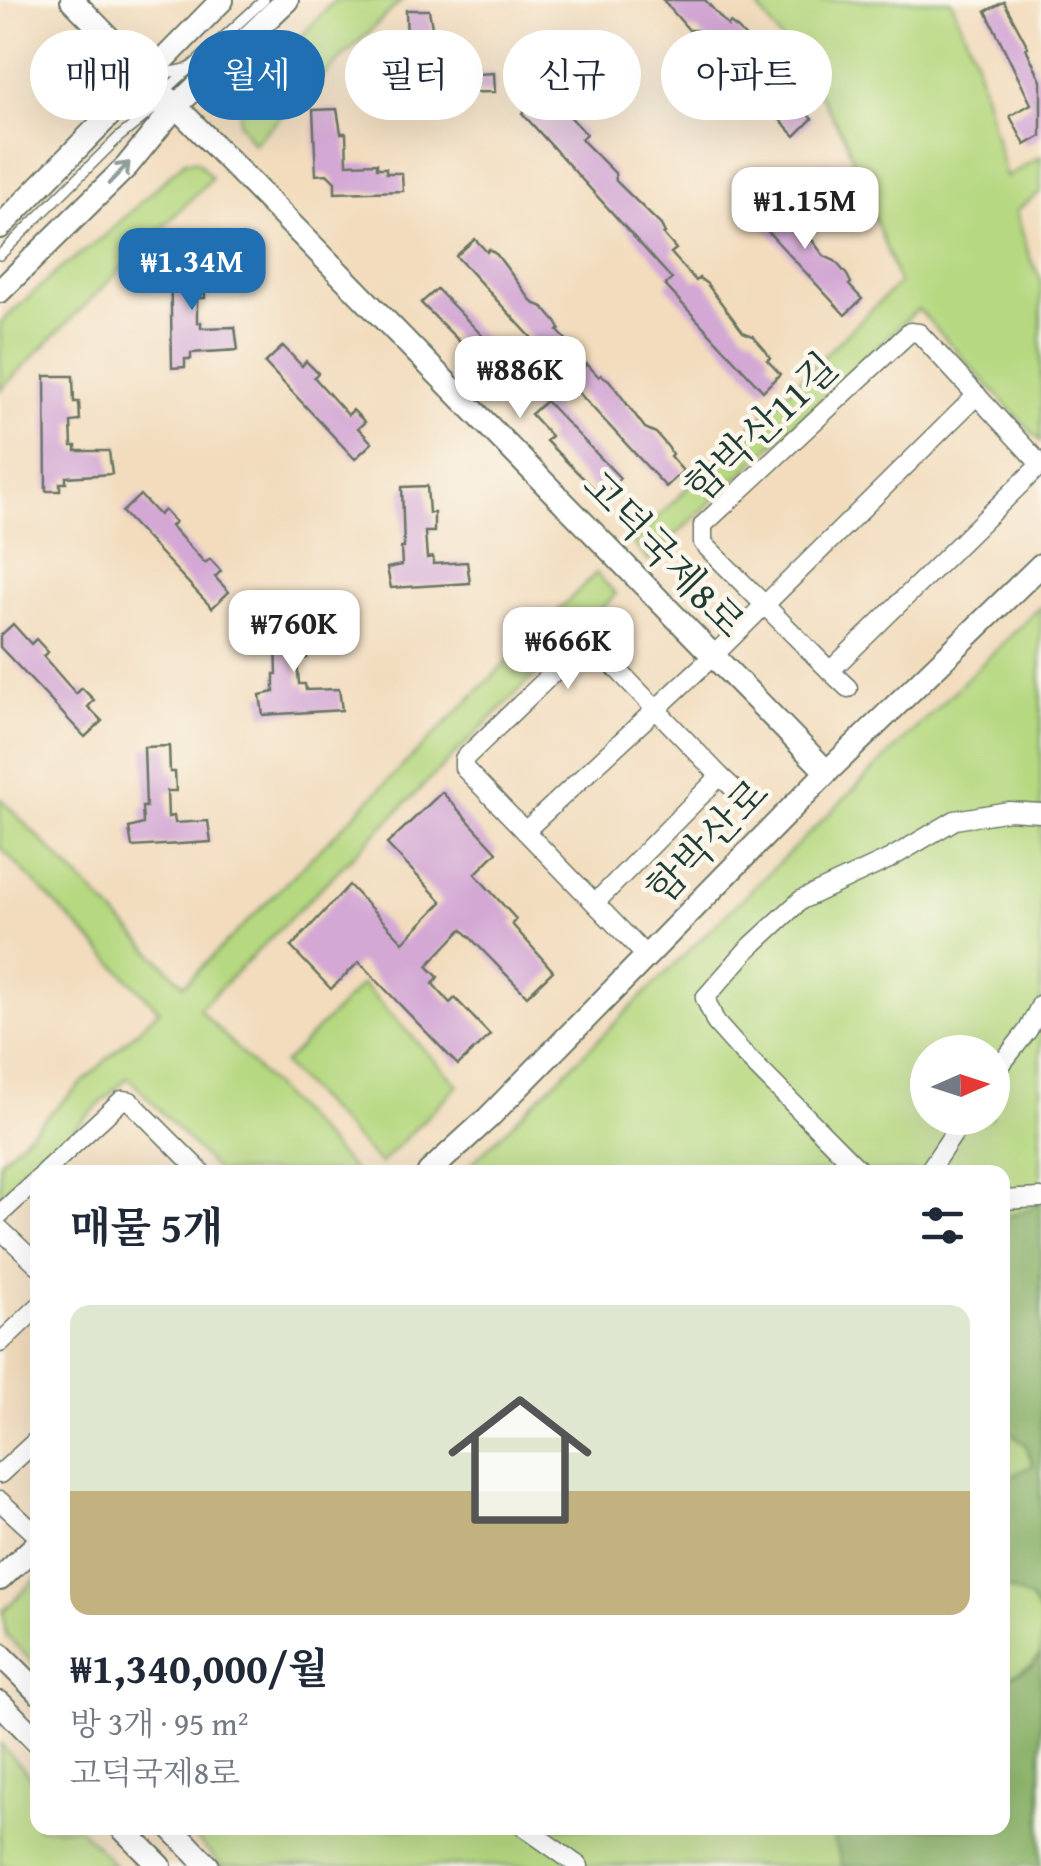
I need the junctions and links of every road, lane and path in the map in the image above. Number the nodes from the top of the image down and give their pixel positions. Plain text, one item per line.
1 (72, 0) edge
2 (222, 0) edge
3 (264, 0) edge
4 (273, 0) edge
5 (287, 0) edge
6 (102, 30) edge
7 (233, 30) edge
8 (188, 72) edge
9 (188, 72) edge
10 (168, 88) edge
11 (168, 90) edge
12 (168, 90) edge
13 (168, 90) edge
14 (168, 91) edge
15 (168, 96) edge
16 (132, 120) edge
17 (134, 120) edge
18 (140, 120) edge
19 (151, 120) edge
20 (0, 227) edge
21 (0, 252) edge
22 (0, 291) edge
23 (977, 395) junction
24 (1041, 465) edge
25 (1041, 566) edge
26 (763, 604) junction
27 (712, 656) junction
28 (830, 671) junction
29 (848, 688) dead end
30 (656, 710) junction
31 (827, 772) junction
32 (720, 776) junction
33 (745, 798) dead end
34 (1041, 814) edge
35 (525, 831) junction
36 (596, 903) junction
37 (647, 957) junction
38 (1041, 1004) edge
39 (1010, 1053) edge
40 (953, 1135) edge
41 (52, 1165) edge
42 (187, 1165) edge
43 (436, 1165) edge
44 (853, 1165) edge
45 (933, 1165) edge
46 (30, 1186) edge
47 (1041, 1198) edge
48 (1010, 1200) edge
49 (0, 1214) edge
50 (0, 1229) edge
51 (30, 1257) edge
52 (30, 1315) edge
53 (0, 1343) edge
54 (30, 1446) edge
55 (0, 1474) edge
56 (0, 1501) edge
57 (30, 1532) edge
58 (30, 1548) edge
59 (0, 1579) edge
60 (0, 1654) edge
61 (30, 1684) edge
62 (0, 1704) edge
63 (30, 1734) edge
64 (129, 1835) edge
65 (177, 1835) edge
66 (534, 1835) edge
67 (160, 1866) edge
68 (208, 1866) edge
69 (579, 1866) edge

1 - 6 street, 고덕국제8로
2 - 10 street
3 - 7 lane
4 - 11 lane
5 - 14 street
8 - 12 lane
9 - 13 lane
15 - 27 street, 고덕국제8로
16 - 20 street
17 - 21 lane
18 - 21 lane
22 -> 19 street
23 - 24 street, 함박산11길
23 - 26 street
23 - 26 street, 함박산11길
24 - 28 street, 함박산11길
25 - 31 street, 함박산로
26 - 27 street
26 - 28 street, 함박산11길
27 - 30 street
27 - 31 street, 고덕국제8로
28 - 29 street
30 - 32 street
30 - 35 street
30 - 35 street
31 - 37 street, 함박산로
32 - 33 street
32 - 36 street
34 - 44 street
35 - 36 street
36 - 37 street
37 - 43 street, 함박산로
38 - 39 street
40 - 45 street
41 - 42 street
46 - 49 street
47 - 48 street
50 - 51 street
52 - 53 street
54 - 55 street
56 - 57 street
58 - 59 street
60 - 61 street
62 - 63 street
64 - 67 street
65 - 68 street
66 - 69 street

